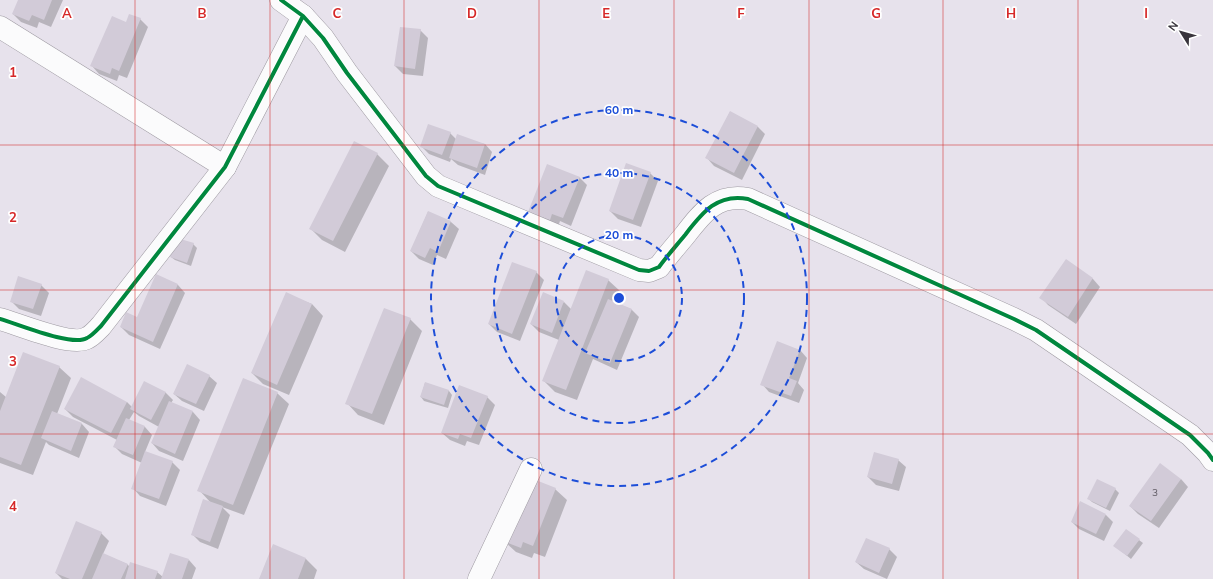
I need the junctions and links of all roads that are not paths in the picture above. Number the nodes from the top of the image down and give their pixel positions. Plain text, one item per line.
1 (281, 0) edge
2 (303, 16) junction
3 (0, 27) edge
4 (225, 167) junction
5 (0, 319) edge
6 (1213, 460) edge
7 (531, 468) dead end
8 (479, 579) edge

1 - 2 street
2 - 4 street
2 - 6 street
3 - 4 street
4 - 5 street
7 - 8 street

